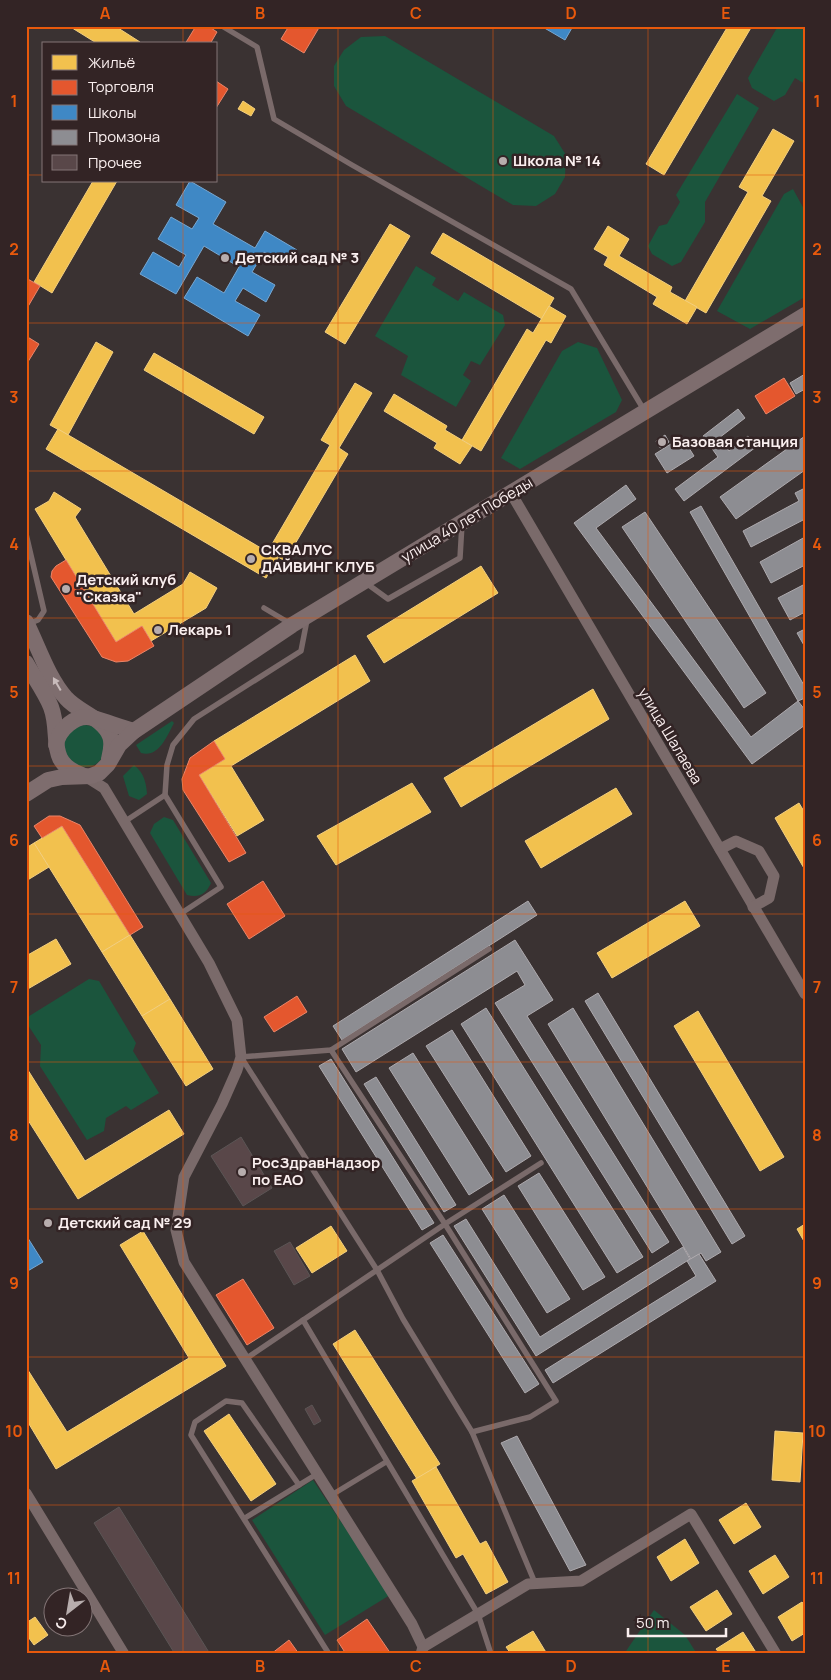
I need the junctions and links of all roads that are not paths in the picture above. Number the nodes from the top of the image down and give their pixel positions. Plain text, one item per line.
1 (222, 26) edge
2 (805, 315) edge
3 (646, 412) junction
4 (511, 493) junction
5 (462, 522) junction
6 (26, 534) edge
7 (364, 582) junction
8 (264, 608) dead end
9 (308, 616) junction
10 (26, 621) edge
11 (292, 625) junction
12 (26, 663) edge
13 (91, 717) junction
14 (134, 731) junction
15 (56, 741) junction
16 (108, 764) junction
17 (85, 776) junction
18 (48, 780) junction
19 (104, 788) junction
20 (26, 794) edge
21 (165, 795) junction
22 (124, 822) junction
23 (720, 849) junction
24 (753, 907) junction
25 (180, 914) junction
26 (489, 950) dead end
27 (805, 994) edge
28 (331, 1050) junction
29 (241, 1057) junction
30 (542, 1163) dead end
31 (445, 1224) junction
32 (377, 1270) junction
33 (303, 1320) junction
34 (244, 1360) junction
35 (472, 1432) junction
36 (386, 1462) junction
37 (317, 1474) junction
38 (299, 1485) junction
39 (26, 1493) edge
40 (330, 1496) junction
41 (246, 1518) junction
42 (535, 1583) junction
43 (478, 1614) junction
44 (422, 1650) edge
45 (124, 1654) edge
46 (330, 1654) edge
47 (491, 1654) edge
48 (776, 1654) edge

1 - 3 lane
2 - 3 main road, улица 40 лет Победы
3 - 4 main road, улица 40 лет Победы
4 - 5 main road, улица 40 лет Победы
4 - 23 street, улица Шалаева
5 - 7 main road, улица 40 лет Победы
5 - 7 lane
6 - 10 lane
7 - 9 main road, улица 40 лет Победы
8 - 11 lane
9 - 11 main road, улица 40 лет Победы
9 - 21 lane
13 -> 10 main road
11 - 14 main road, улица 40 лет Победы
12 - 15 main road
13 - 14 main road
13 - 15 main road
13 - 16 main road
14 - 16 main road, улица 40 лет Победы
15 - 17 main road
15 - 18 main road
16 - 17 main road
16 - 19 street
17 - 18 main road
17 - 19 street
18 - 20 main road
19 - 22 street
21 - 22 lane
21 - 25 lane
22 - 25 street
23 - 24 street, улица Шалаева
23 - 24 street
24 - 27 street, улица Шалаева
25 - 29 street
26 - 28 lane
28 - 29 lane
28 - 31 lane
29 - 32 lane
29 - 34 street
30 - 31 lane
31 - 32 lane
31 - 35 lane
32 - 33 lane
32 - 35 lane
33 - 34 lane
33 - 36 lane
34 - 37 street
35 - 42 lane
36 - 40 lane
36 - 43 lane
37 - 38 lane
37 - 40 street
38 - 41 lane
38 - 41 lane
39 - 45 street
40 - 44 street
41 - 46 lane
42 - 43 street
42 - 48 street
43 - 44 street
43 - 47 lane

